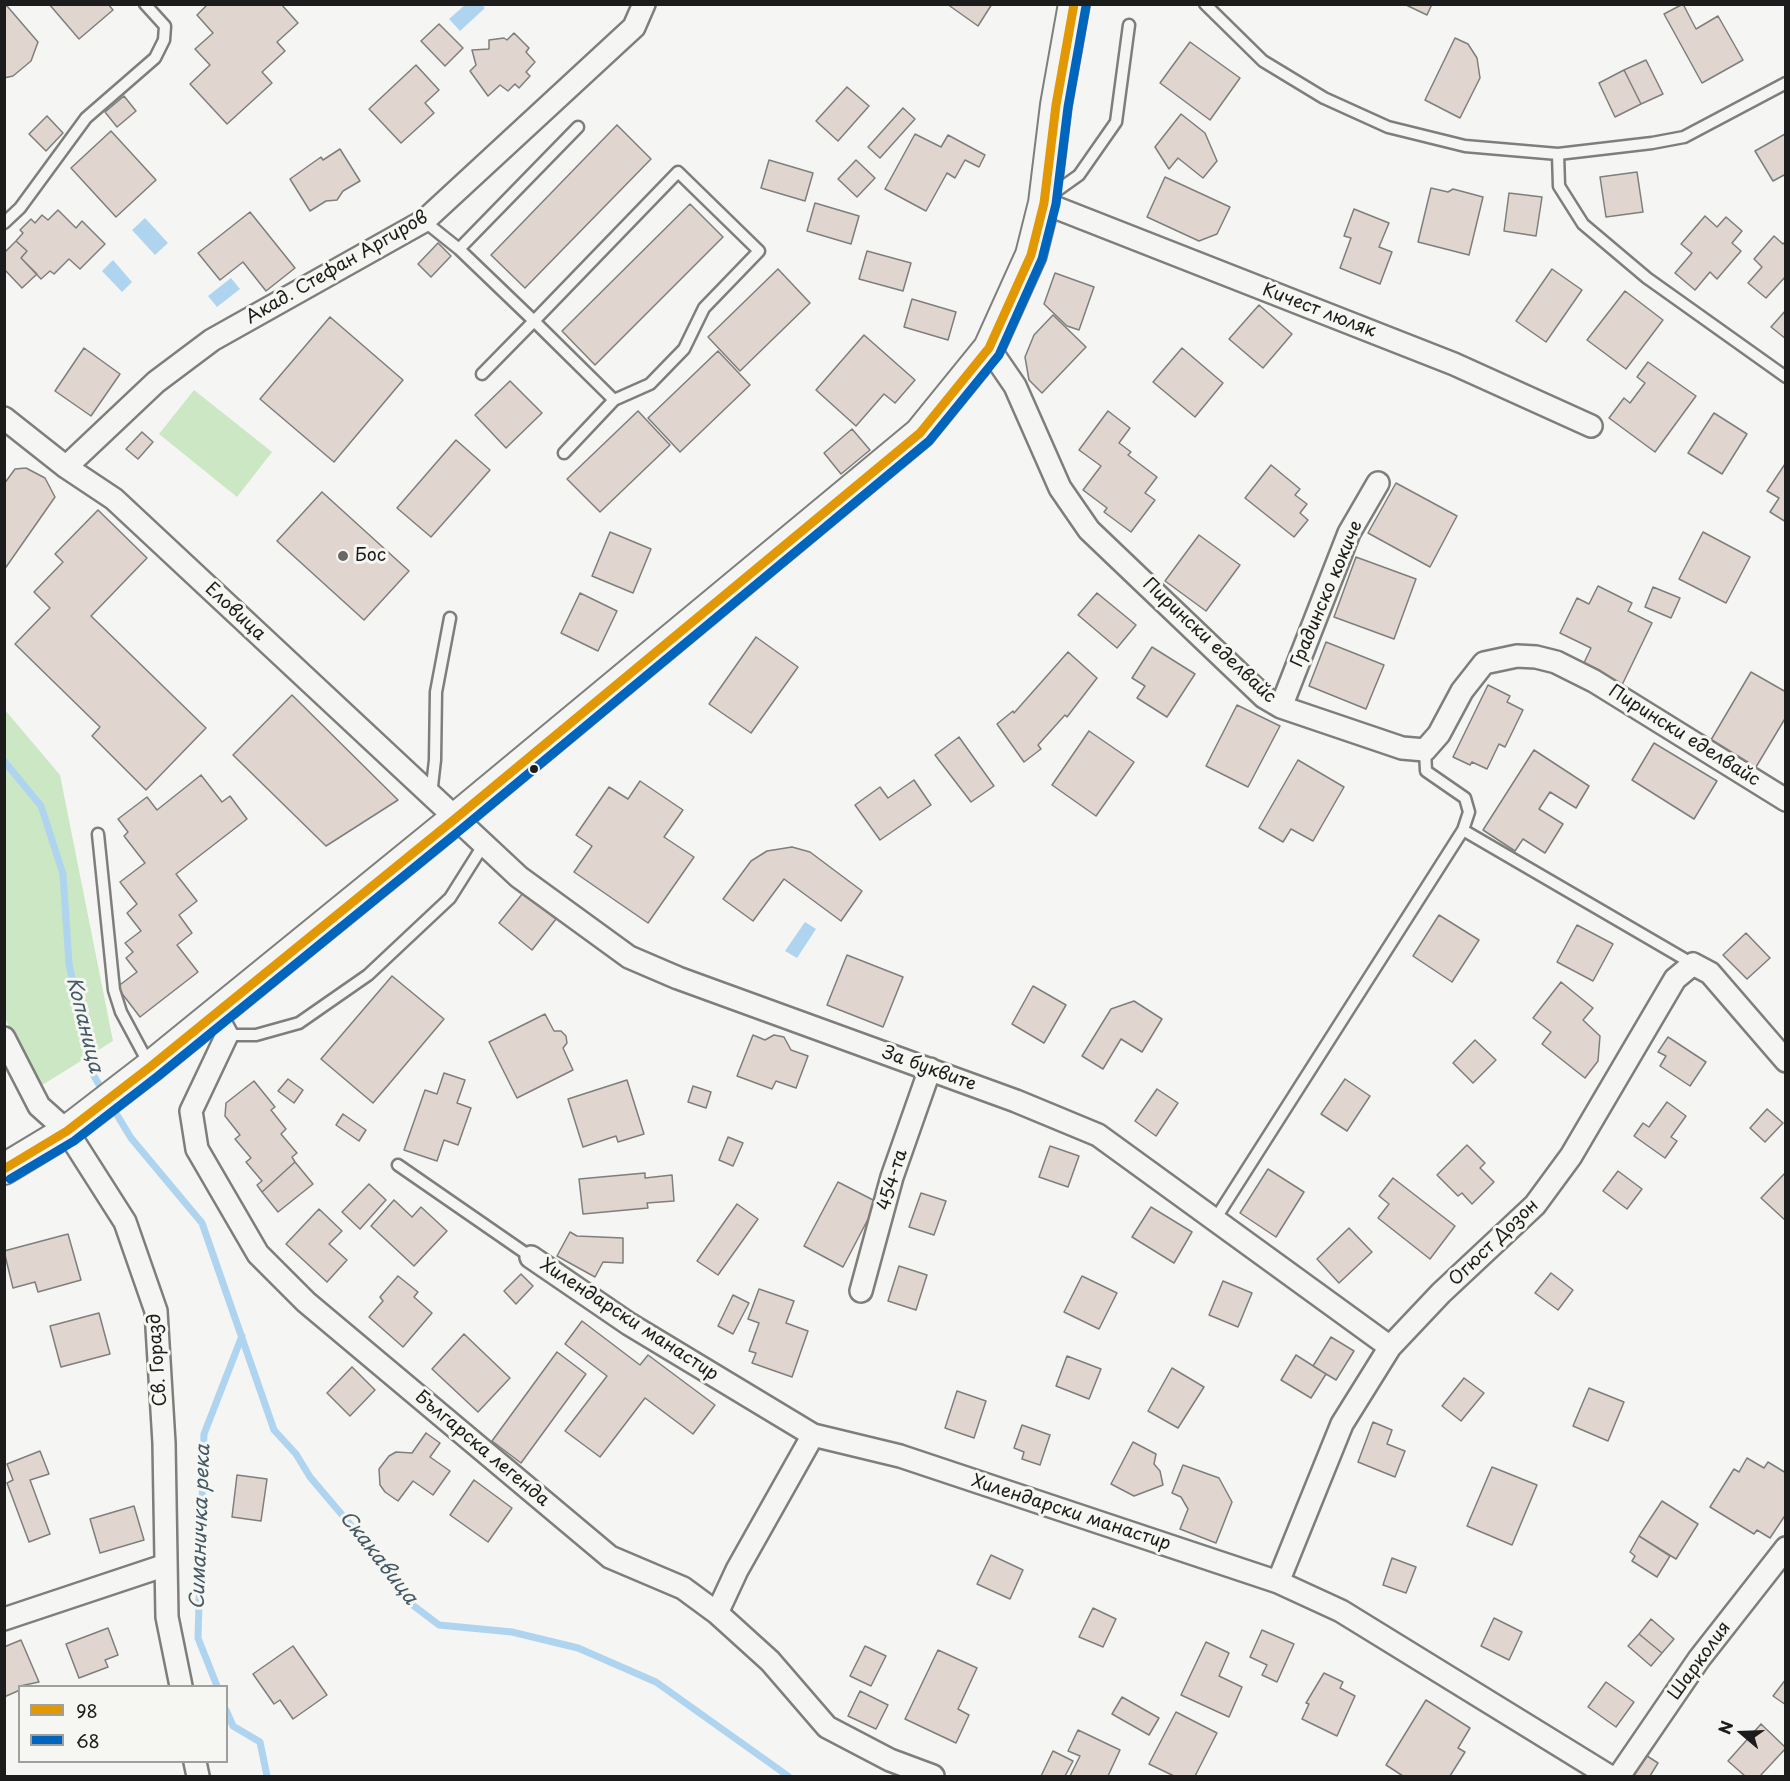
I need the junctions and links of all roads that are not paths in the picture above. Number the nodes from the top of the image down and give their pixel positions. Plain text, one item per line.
1 (145, 4) edge
2 (644, 4) edge
3 (1074, 4) edge
4 (1205, 4) edge
5 (1129, 25) dead end
6 (1785, 83) edge
7 (578, 127) dead end
8 (1558, 154) junction
9 (1044, 202) junction
10 (424, 221) junction
11 (4, 223) edge
12 (459, 249) junction
13 (534, 321) junction
14 (989, 348) junction
15 (482, 374) dead end
16 (1785, 377) edge
17 (614, 400) junction
18 (4, 418) edge
19 (1591, 426) dead end
20 (564, 453) dead end
21 (66, 467) junction
22 (1378, 483) dead end
23 (450, 618) dead end
24 (1281, 707) junction
25 (1425, 750) junction
26 (431, 795) junction
27 (1785, 800) edge
28 (456, 818) junction
29 (1462, 830) junction
30 (98, 834) dead end
31 (484, 844) junction
32 (1693, 964) junction
33 (221, 1024) junction
34 (4, 1038) edge
35 (1785, 1061) edge
36 (930, 1070) junction
37 (141, 1074) junction
38 (77, 1124) junction
39 (398, 1165) dead end
40 (4, 1169) edge
41 (1216, 1218) junction
42 (531, 1257) joint
43 (861, 1291) dead end
44 (1390, 1347) junction
45 (813, 1435) junction
46 (1785, 1548) edge
47 (166, 1565) junction
48 (1278, 1582) junction
49 (717, 1613) junction
50 (4, 1619) edge
51 (181, 1685) edge
52 (933, 1776) edge
53 (1609, 1776) edge
54 (1619, 1776) edge

1 - 11 lane
2 - 10 street, Акад. Стефан Аргиров
3 - 9 street
4 - 8 lane
5 - 9 lane
6 - 8 lane
7 - 12 lane
8 - 16 lane
9 - 14 street
9 - 19 street, Кичест люляк
10 - 12 lane
10 - 21 street, Акад. Стефан Аргиров
12 - 13 lane
13 - 15 lane
13 - 17 lane
13 - 17 lane
14 - 24 street, Пирински еделвайс
14 - 28 street
17 - 20 lane
18 - 21 street, Еловица
21 - 26 street, Еловица
22 - 24 street, Градинско кокиче
23 - 26 lane
24 - 25 street, Пирински еделвайс
25 - 27 street, Пирински еделвайс
25 - 29 lane
26 - 28 street, Еловица
28 - 31 street, За буквите
28 - 33 street
29 - 32 lane
29 - 41 lane
30 - 37 lane
31 - 33 lane
31 - 36 street, За буквите
32 - 35 street
32 - 44 street, Огюст Дозон
33 - 37 street
33 - 49 street, Българска легенда
34 - 38 street, Св. Горазд
36 - 41 street, За буквите
36 - 43 street, 454-та
37 - 38 street
38 - 40 street
38 - 47 street, Св. Горазд
39 - 42 lane
41 - 44 street, За буквите
42 - 45 street, Хилендарски манастир
44 - 48 street, Огюст Дозон
45 - 48 street, Хилендарски манастир
45 - 49 street
46 - 54 street, Шарколия
47 - 50 street
47 - 51 street, Св. Горазд
48 - 53 street, Хилендарски манастир
49 - 52 street, Българска легенда

